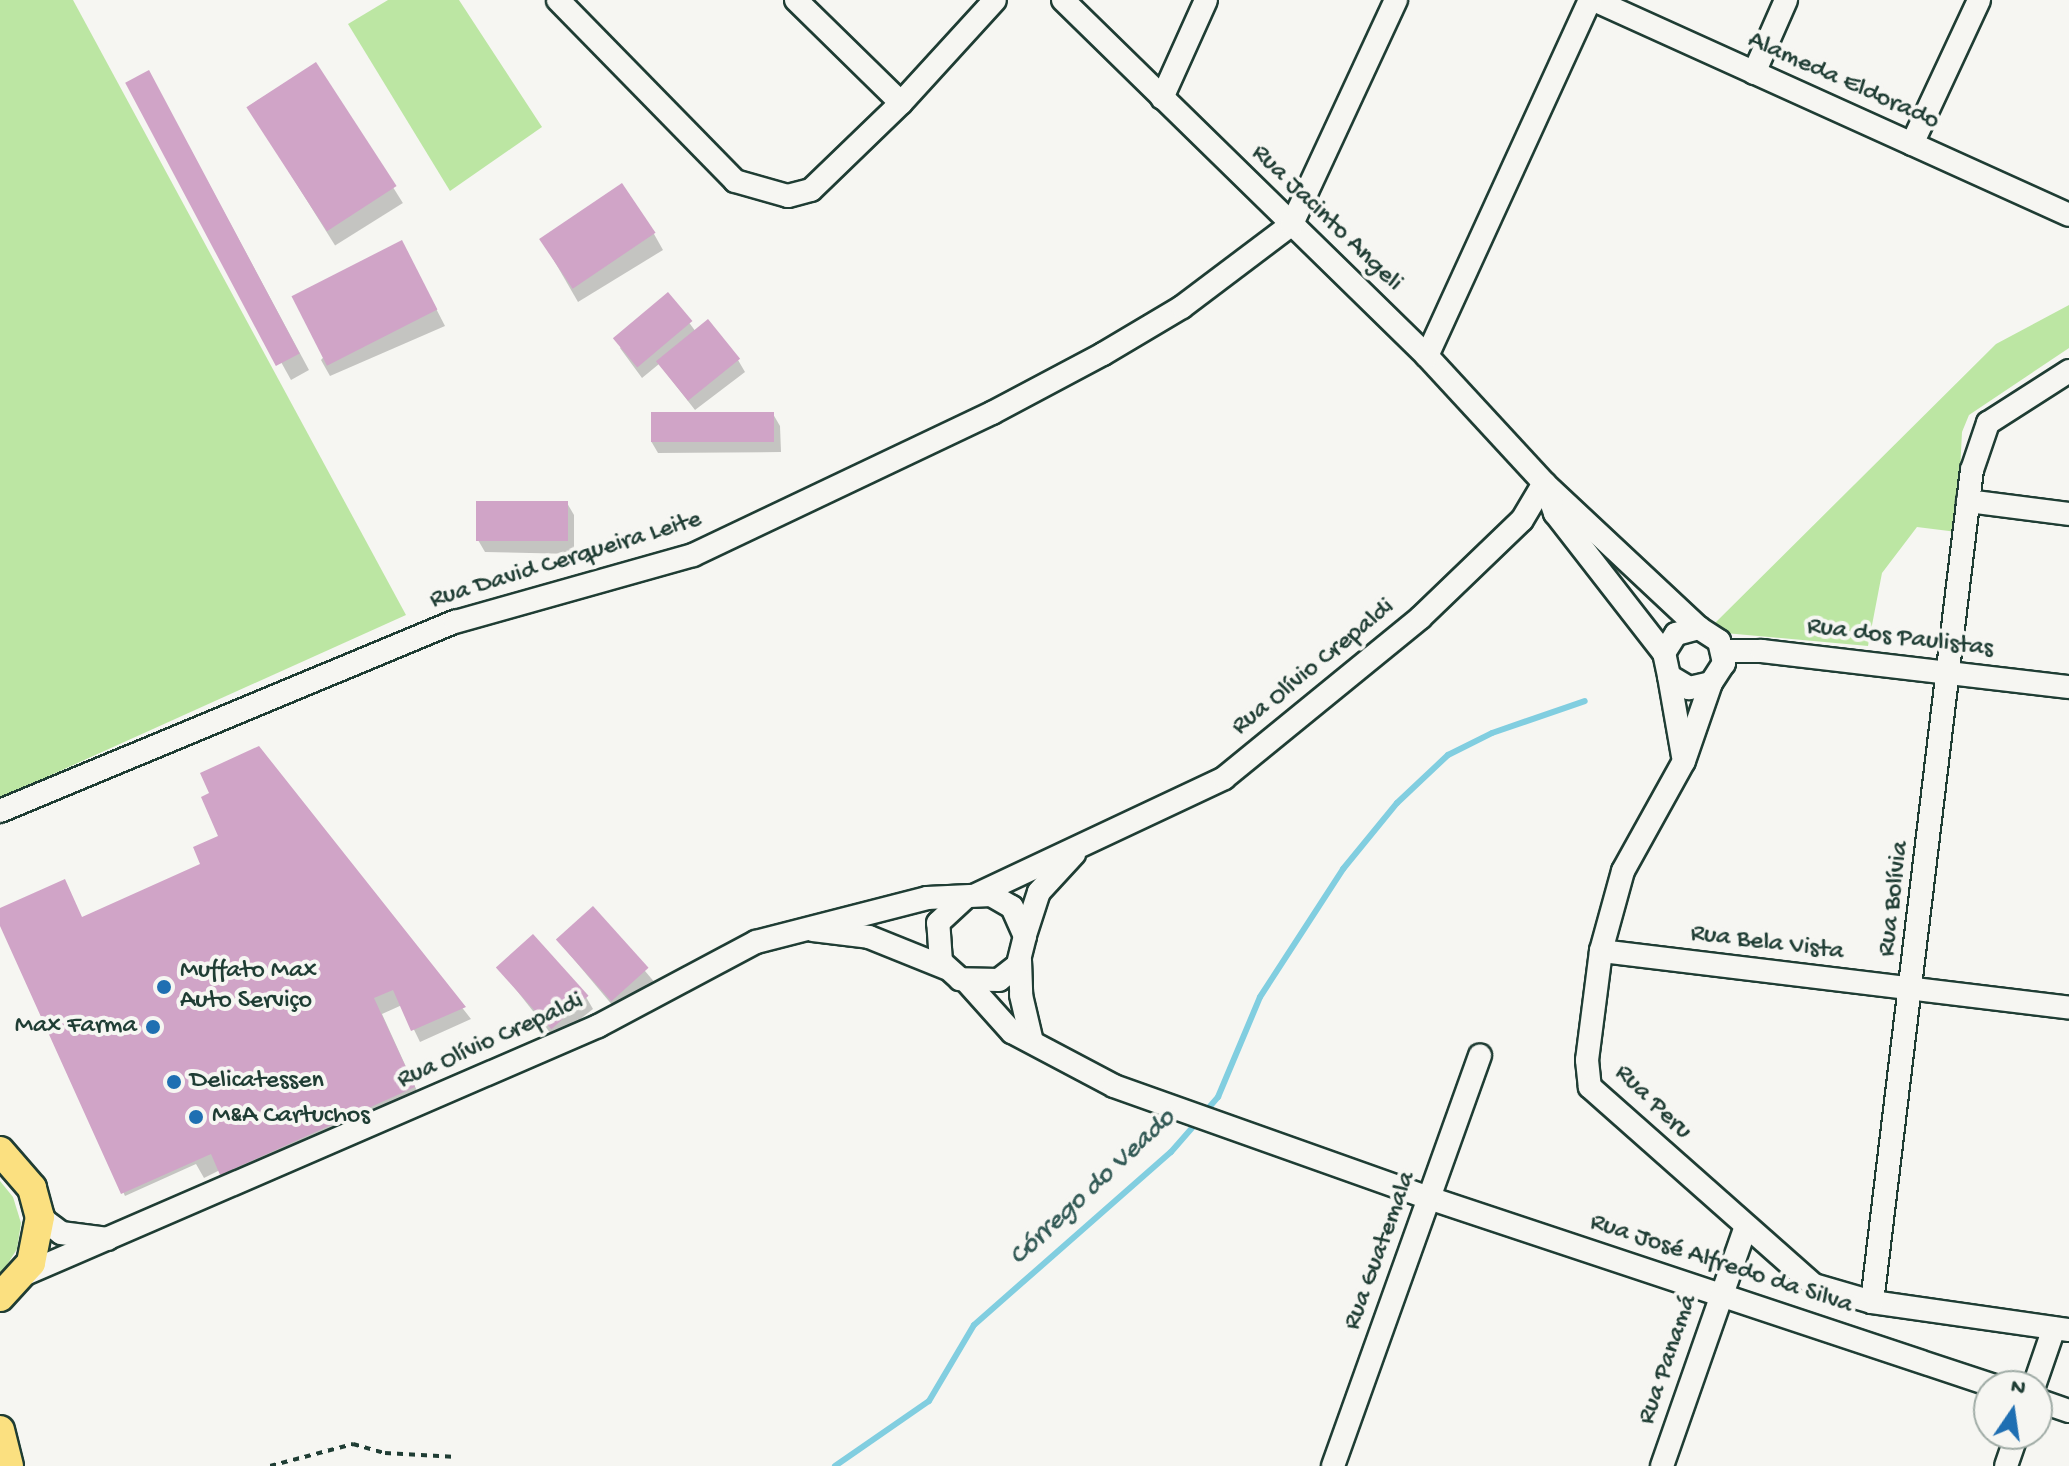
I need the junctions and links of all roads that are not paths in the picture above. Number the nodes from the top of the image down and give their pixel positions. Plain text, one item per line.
1 (558, 0) edge
2 (796, 0) edge
3 (995, 0) edge
4 (1063, 0) edge
5 (1206, 0) edge
6 (1396, 0) edge
7 (1592, 0) edge
8 (1786, 0) edge
9 (1979, 0) edge
10 (1754, 73) junction
11 (1162, 98) junction
12 (901, 103) junction
13 (1912, 144) junction
14 (2069, 215) edge
15 (1292, 224) junction
16 (1427, 356) junction
17 (2069, 371) edge
18 (1544, 483) junction
19 (1968, 501) junction
20 (2069, 514) edge
21 (1699, 628) junction
22 (1724, 651) junction
23 (1664, 653) junction
24 (1950, 674) junction
25 (1669, 676) junction
26 (1711, 683) junction
27 (2069, 687) edge
28 (1684, 761) junction
29 (0, 811) edge
30 (1081, 847) junction
31 (972, 896) junction
32 (800, 930) junction
33 (1025, 936) junction
34 (1601, 951) junction
35 (1020, 960) junction
36 (946, 968) junction
37 (966, 981) junction
38 (1912, 991) junction
39 (2069, 1008) edge
40 (1032, 1042) junction
41 (1480, 1055) dead end
42 (0, 1151) edge
43 (1429, 1198) junction
44 (40, 1217) junction
45 (1746, 1226) junction
46 (113, 1240) junction
47 (14, 1285) edge
48 (1721, 1294) junction
49 (1872, 1302) junction
50 (0, 1318) edge
51 (2062, 1329) edge
52 (2042, 1370) edge
53 (1973, 1379) edge
54 (0, 1430) edge
55 (9, 1466) edge
56 (1333, 1466) edge
57 (1662, 1466) edge

1 - 12 street
2 - 12 street
3 - 12 street
4 - 11 street, Rua Jacinto Angeli
5 - 11 street
6 - 15 street
7 - 10 street, Alameda Eldorado
7 - 16 street
8 - 10 street
9 - 13 street
10 - 13 street, Alameda Eldorado
11 - 15 street, Rua Jacinto Angeli
13 - 14 street, Alameda Eldorado
15 - 16 street, Rua Jacinto Angeli
15 - 29 street, Rua David Cerqueira Leite
16 - 18 street, Rua Jacinto Angeli
17 - 19 street, Rua Bolívia
18 - 21 street, Rua Jacinto Angeli
18 - 23 street, Rua Jacinto Angeli
18 - 30 street, Rua Olívio Crepaldi
19 - 20 street
19 - 24 street, Rua Bolívia
21 - 22 street
21 - 23 street
22 - 24 street, Rua dos Paulistas
22 - 26 street
23 - 25 street
24 - 27 street, Rua dos Paulistas
24 - 38 street, Rua Bolívia
25 - 26 street
25 - 28 street
26 - 28 street, Rua Peru
28 - 34 street, Rua Peru
30 - 31 street, Rua Olívio Crepaldi
30 - 33 street, Rua Olívio Crepaldi
31 - 32 street, Rua Olívio Crepaldi
31 - 33 street
31 - 36 street
32 - 36 street, Rua Olívio Crepaldi
32 - 46 street, Rua Olívio Crepaldi
33 - 35 street
34 - 38 street, Rua Bela Vista
34 - 45 street, Rua Peru
35 - 37 street
35 - 40 street
36 - 37 street
37 - 40 street, Rua José Alfredo da Silva
38 - 39 street, Rua Bela Vista
38 - 49 street, Rua Bolívia
40 - 43 street, Rua José Alfredo da Silva
41 - 43 street, Rua Guatemala
42 - 44 main road
43 - 48 street, Rua José Alfredo da Silva
43 - 56 street, Rua Guatemala
44 - 46 street
44 - 47 main road
45 - 48 street, Rua Panamá
45 - 49 street, Rua Peru
46 - 47 street, Rua Olívio Crepaldi
47 - 50 main road
48 - 53 street, Rua José Alfredo da Silva
48 - 57 street, Rua Panamá
49 - 51 street, Rua Peru
51 - 52 street
54 - 55 main road

